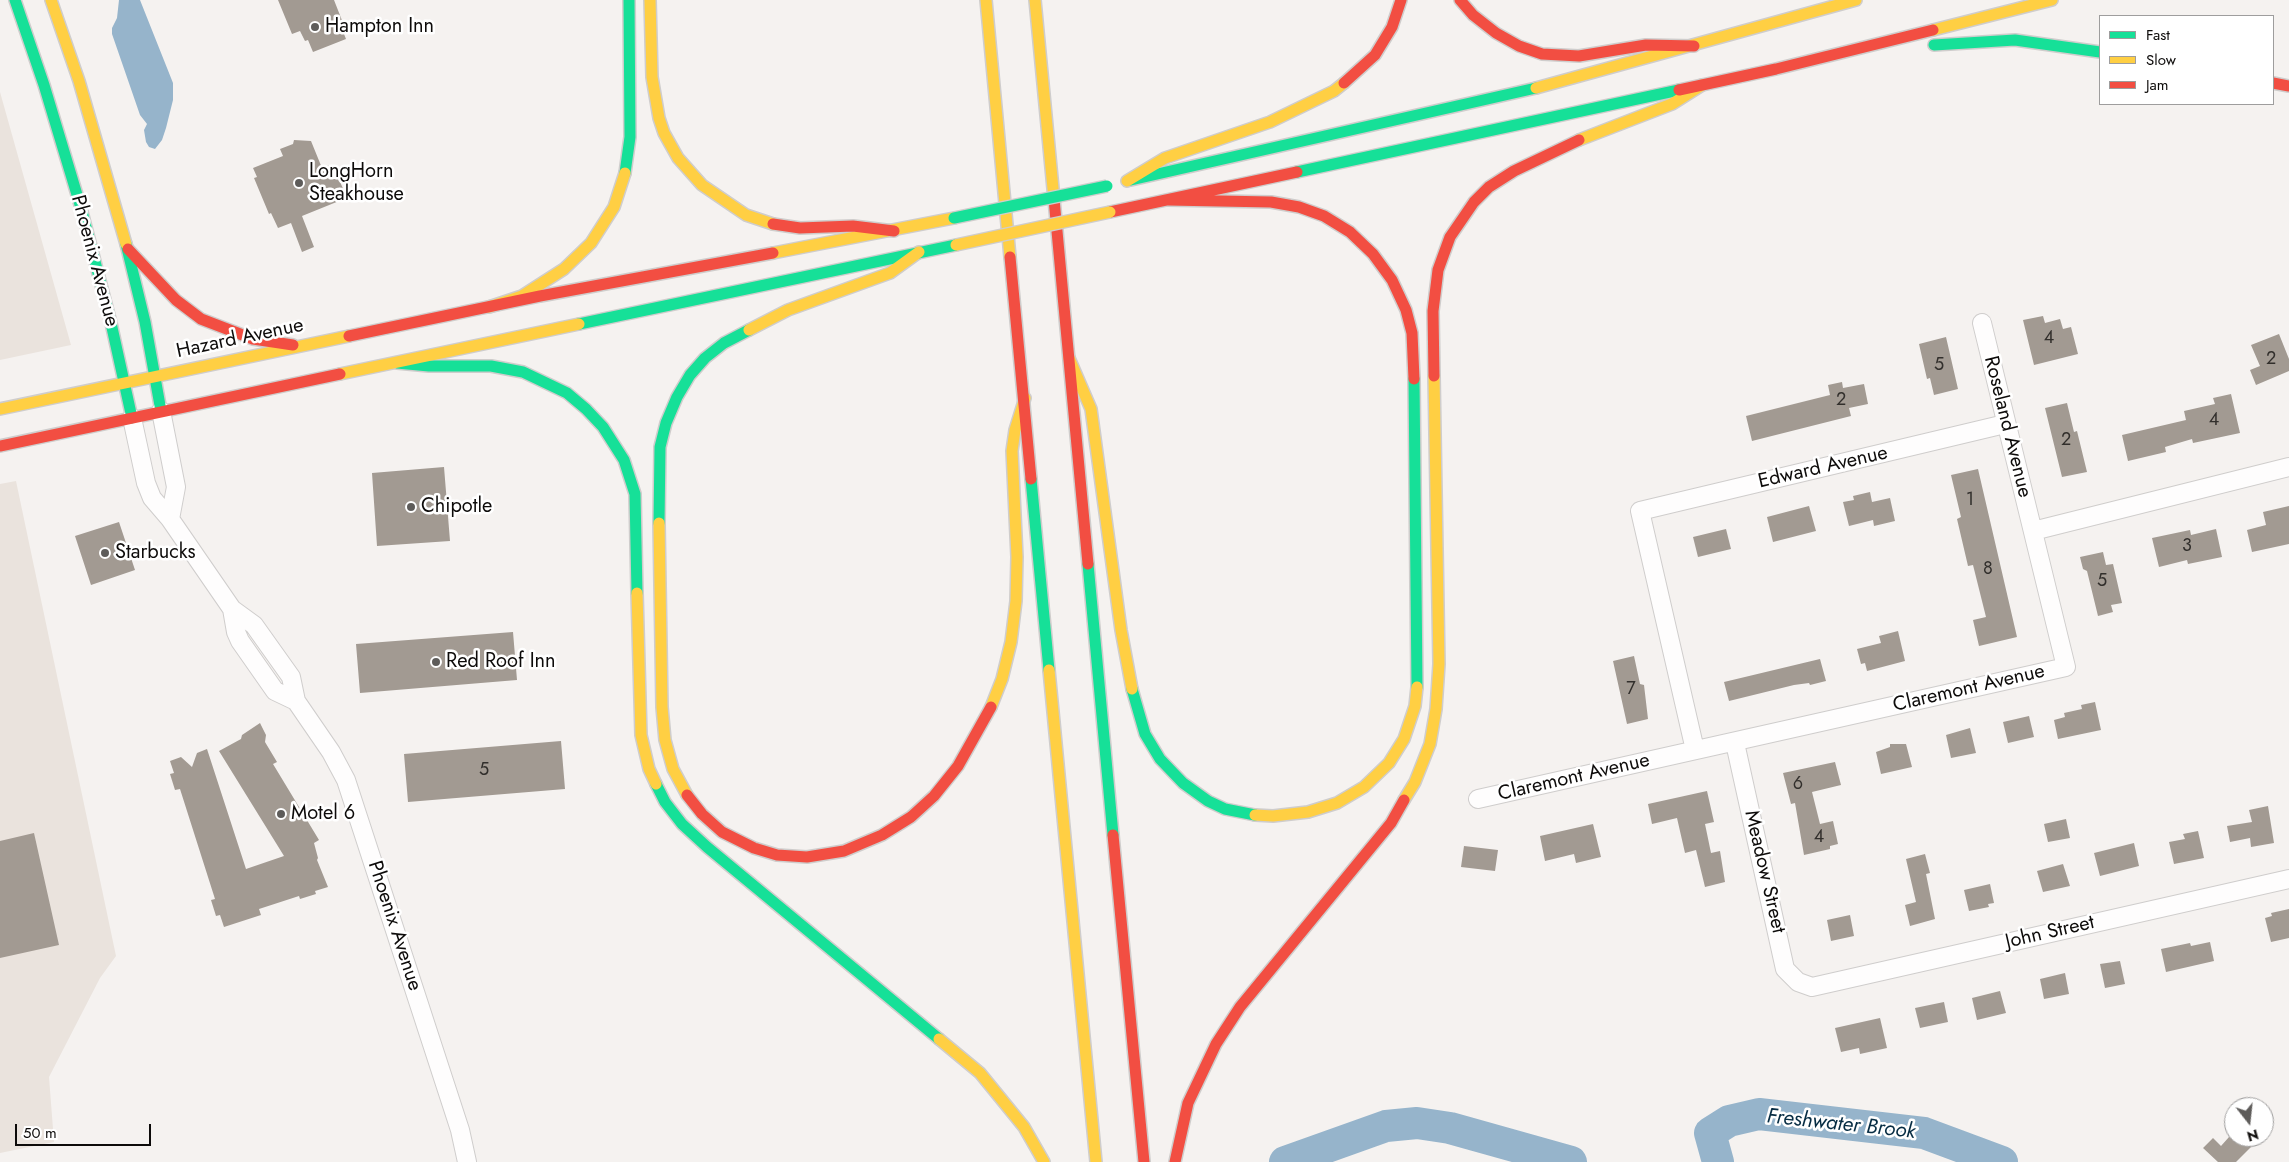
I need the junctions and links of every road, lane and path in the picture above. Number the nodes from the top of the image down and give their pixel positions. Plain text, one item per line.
1 (15, 0) edge
2 (51, 0) edge
3 (629, 0) edge
4 (650, 0) edge
5 (986, 0) edge
6 (1035, 0) edge
7 (1401, 0) edge
8 (1460, 0) edge
9 (1821, 0) edge
10 (1856, 0) edge
11 (2052, 0) edge
12 (1795, 18) junction
13 (1694, 46) junction
14 (1873, 46) junction
15 (2099, 52) edge
16 (979, 60) dead end
17 (2274, 83) edge
18 (1702, 85) junction
19 (2289, 86) edge
20 (995, 94) junction
21 (1127, 181) junction
22 (1168, 200) junction
23 (894, 230) junction
24 (127, 248) junction
25 (919, 252) junction
26 (489, 307) junction
27 (1982, 323) dead end
28 (303, 345) junction
29 (1069, 358) junction
30 (397, 363) junction
31 (154, 376) junction
32 (124, 382) junction
33 (1025, 398) junction
34 (0, 409) edge
35 (161, 412) junction
36 (132, 418) junction
37 (2006, 424) junction
38 (0, 446) edge
39 (2289, 467) edge
40 (170, 519) junction
41 (2033, 531) junction
42 (1735, 743) junction
43 (1695, 750) junction
44 (1478, 799) dead end
45 (2289, 879) edge
46 (1812, 987) joint
47 (467, 1162) edge
48 (1044, 1162) edge
49 (1096, 1162) edge
50 (1144, 1162) edge
51 (1175, 1162) edge

1 - 32 main road, Phoenix Avenue
2 - 24 main road, Phoenix Avenue
3 - 26 main road
4 - 23 main road
5 - 20 main road
6 - 29 main road
7 - 21 main road
8 - 13 main road
9 - 12 main road
10 - 12 main road
11 - 14 main road
12 - 13 main road
13 - 21 main road
14 - 15 main road
14 - 18 main road
16 - 20 main road
17 - 19 main road
18 - 22 main road
18 - 51 main road
20 - 33 main road
21 - 23 main road, bridge
22 - 25 main road, bridge
22 - 29 main road
23 - 26 main road
24 - 28 main road
24 - 31 main road, Phoenix Avenue
25 - 30 main road
25 - 33 main road
26 - 28 main road, Hazard Avenue
27 - 37 street, Roseland Avenue
28 - 31 main road, Hazard Avenue
29 - 50 main road
30 - 35 main road
30 - 48 main road
31 - 32 main road, Hazard Avenue
31 - 35 main road, Phoenix Avenue
32 - 34 main road, Hazard Avenue
32 - 36 main road, Phoenix Avenue
33 - 49 main road
35 - 36 main road
35 - 40 street, Phoenix Avenue
36 - 38 main road
36 - 40 street, Phoenix Avenue
37 - 41 street, Roseland Avenue
37 - 43 street, Edward Avenue
39 - 41 street
40 - 47 street, Phoenix Avenue
41 - 42 street, Claremont Avenue
42 - 43 street, Claremont Avenue
42 - 46 street, Meadow Street
43 - 44 street, Claremont Avenue
45 - 46 street, John Street

